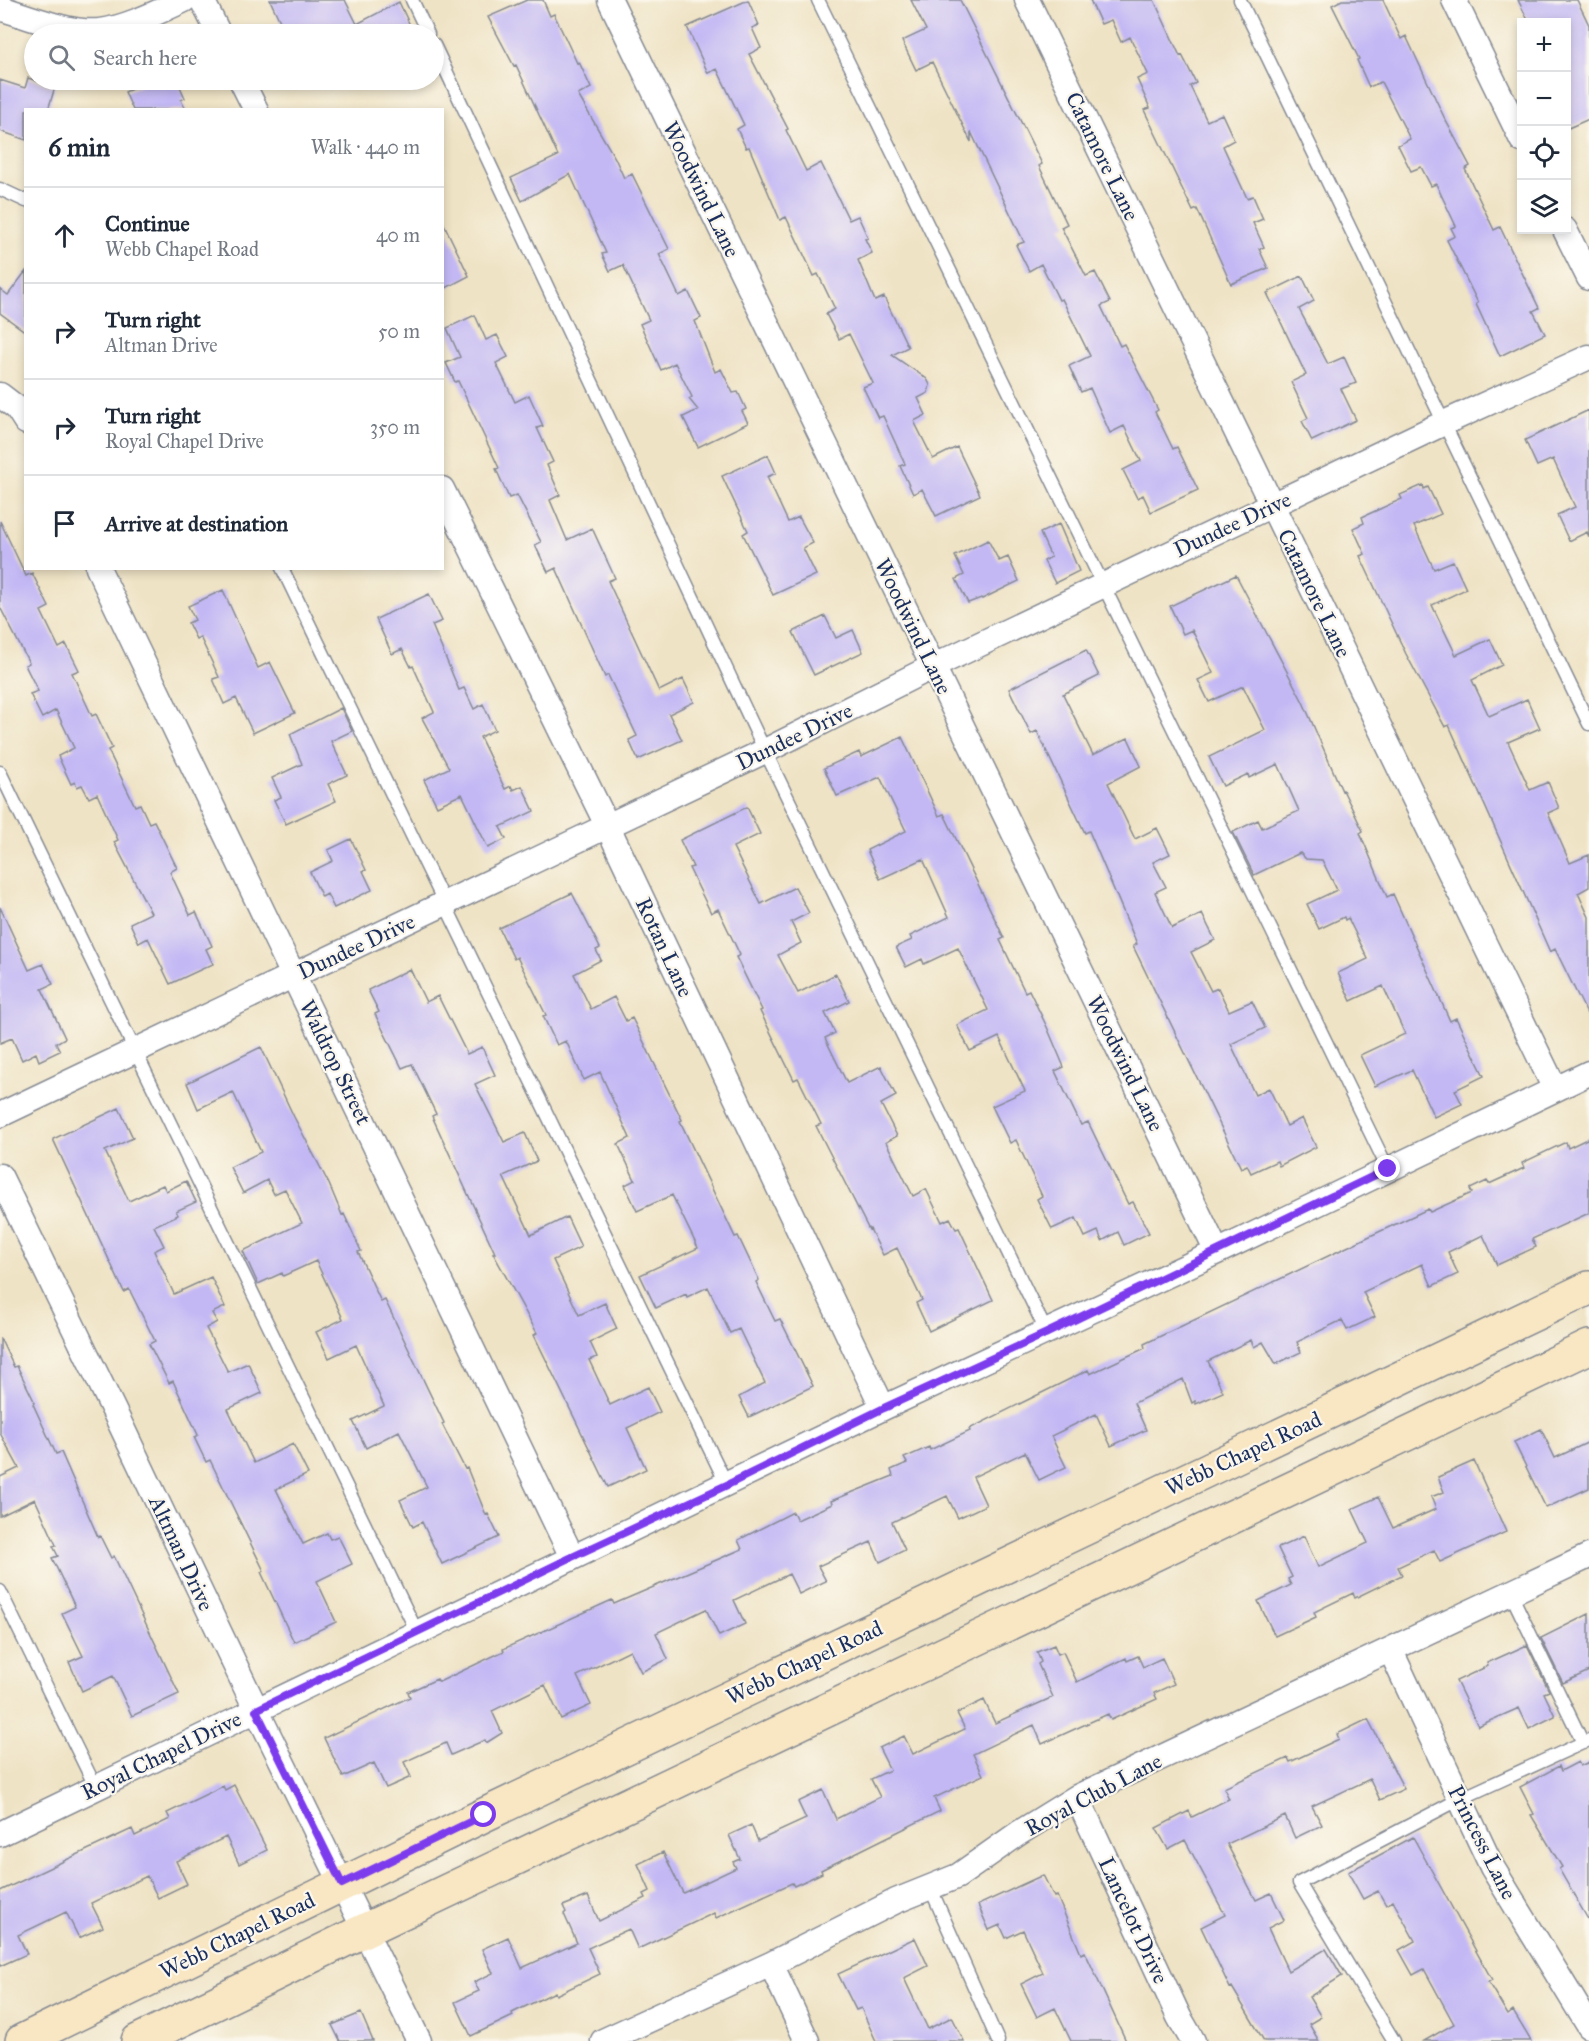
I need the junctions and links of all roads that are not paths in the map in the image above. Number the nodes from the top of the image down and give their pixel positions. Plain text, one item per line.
1 (184, 0) edge
2 (202, 0) edge
3 (412, 0) edge
4 (610, 0) edge
5 (818, 0) edge
6 (1028, 0) edge
7 (1240, 0) edge
8 (1454, 0) edge
9 (6, 7) edge
10 (53, 24) edge
11 (124, 24) edge
12 (214, 24) edge
13 (424, 24) edge
14 (444, 66) edge
15 (246, 90) edge
16 (255, 108) edge
17 (1517, 132) edge
18 (0, 189) edge
19 (24, 200) edge
20 (1567, 234) edge
21 (1589, 278) edge
22 (1589, 357) edge
23 (0, 395) edge
24 (24, 419) edge
25 (1444, 423) junction
26 (444, 493) edge
27 (1273, 505) junction
28 (99, 570) edge
29 (283, 570) edge
30 (1102, 586) junction
31 (934, 666) junction
32 (1589, 724) edge
33 (765, 751) junction
34 (0, 772) edge
35 (607, 825) junction
36 (445, 904) junction
37 (295, 975) junction
38 (136, 1051) junction
39 (1589, 1073) edge
40 (1555, 1089) junction
41 (0, 1115) edge
42 (1388, 1169) junction
43 (0, 1176) edge
44 (1217, 1252) junction
45 (1589, 1288) edge
46 (1047, 1333) junction
47 (1589, 1347) edge
48 (884, 1408) junction
49 (727, 1485) junction
50 (1589, 1556) edge
51 (572, 1557) junction
52 (0, 1591) edge
53 (1511, 1593) junction
54 (417, 1632) junction
55 (1391, 1651) junction
56 (256, 1710) junction
57 (1586, 1741) edge
58 (95, 1786) junction
59 (1077, 1797) junction
60 (1460, 1799) junction
61 (0, 1834) edge
62 (342, 1884) junction
63 (930, 1887) junction
64 (365, 1930) junction
65 (771, 1964) junction
66 (1589, 2026) edge
67 (22, 2041) edge
68 (138, 2041) edge
69 (420, 2041) edge
70 (603, 2041) edge
71 (807, 2041) edge
72 (998, 2041) edge
73 (1193, 2041) edge
74 (1394, 2041) edge

1 - 11 street
2 - 12 street
3 - 13 lane
4 - 31 street, Woodwind Lane
5 - 30 lane
6 - 27 street, Catamore Lane
7 - 25 lane
8 - 17 street
9 - 10 street
14 - 33 lane
15 - 16 street
18 - 19 lane
20 - 21 street
22 - 25 street, Dundee Drive
23 - 24 street
25 - 27 street, Dundee Drive
25 - 32 lane
26 - 35 street, Rotan Lane
27 - 30 street, Dundee Drive
27 - 40 street, Catamore Lane
28 - 37 street, Waldrop Street
29 - 36 lane
30 - 31 street, Dundee Drive
30 - 42 lane
31 - 33 street, Dundee Drive
31 - 44 street, Woodwind Lane
33 - 35 street, Dundee Drive
33 - 46 lane
34 - 38 lane
35 - 36 street, Dundee Drive
35 - 48 street, Rotan Lane
36 - 37 street, Dundee Drive
36 - 49 lane
37 - 38 street, Dundee Drive
37 - 51 street, Waldrop Street
38 - 41 street, Dundee Drive
38 - 54 lane
39 - 40 street, Royal Chapel Drive
40 - 42 street, Royal Chapel Drive
42 - 44 street, Royal Chapel Drive
43 - 56 street, Altman Drive
44 - 46 street, Royal Chapel Drive
45 - 62 main road, Webb Chapel Road
46 - 48 street, Royal Chapel Drive
47 - 64 main road
48 - 49 street, Royal Chapel Drive
49 - 51 street, Royal Chapel Drive
50 - 53 street, Royal Club Lane
51 - 54 street, Royal Chapel Drive
52 - 58 lane
53 - 55 street, Royal Club Lane
53 - 57 lane
54 - 56 street, Royal Chapel Drive
55 - 59 street, Royal Club Lane
55 - 60 street, Princess Lane
56 - 58 street, Royal Chapel Drive
56 - 62 street, Altman Drive
57 - 60 lane
58 - 61 street, Royal Chapel Drive
59 - 63 street, Royal Club Lane
59 - 73 street, Lancelot Drive
60 - 66 street, Princess Lane
60 - 74 lane
62 - 64 street, Altman Drive
62 - 67 main road, Webb Chapel Road
63 - 65 street, Royal Club Lane
63 - 72 lane
64 - 68 main road
64 - 69 street, Altman Drive
65 - 70 street, Royal Club Lane
65 - 71 street

